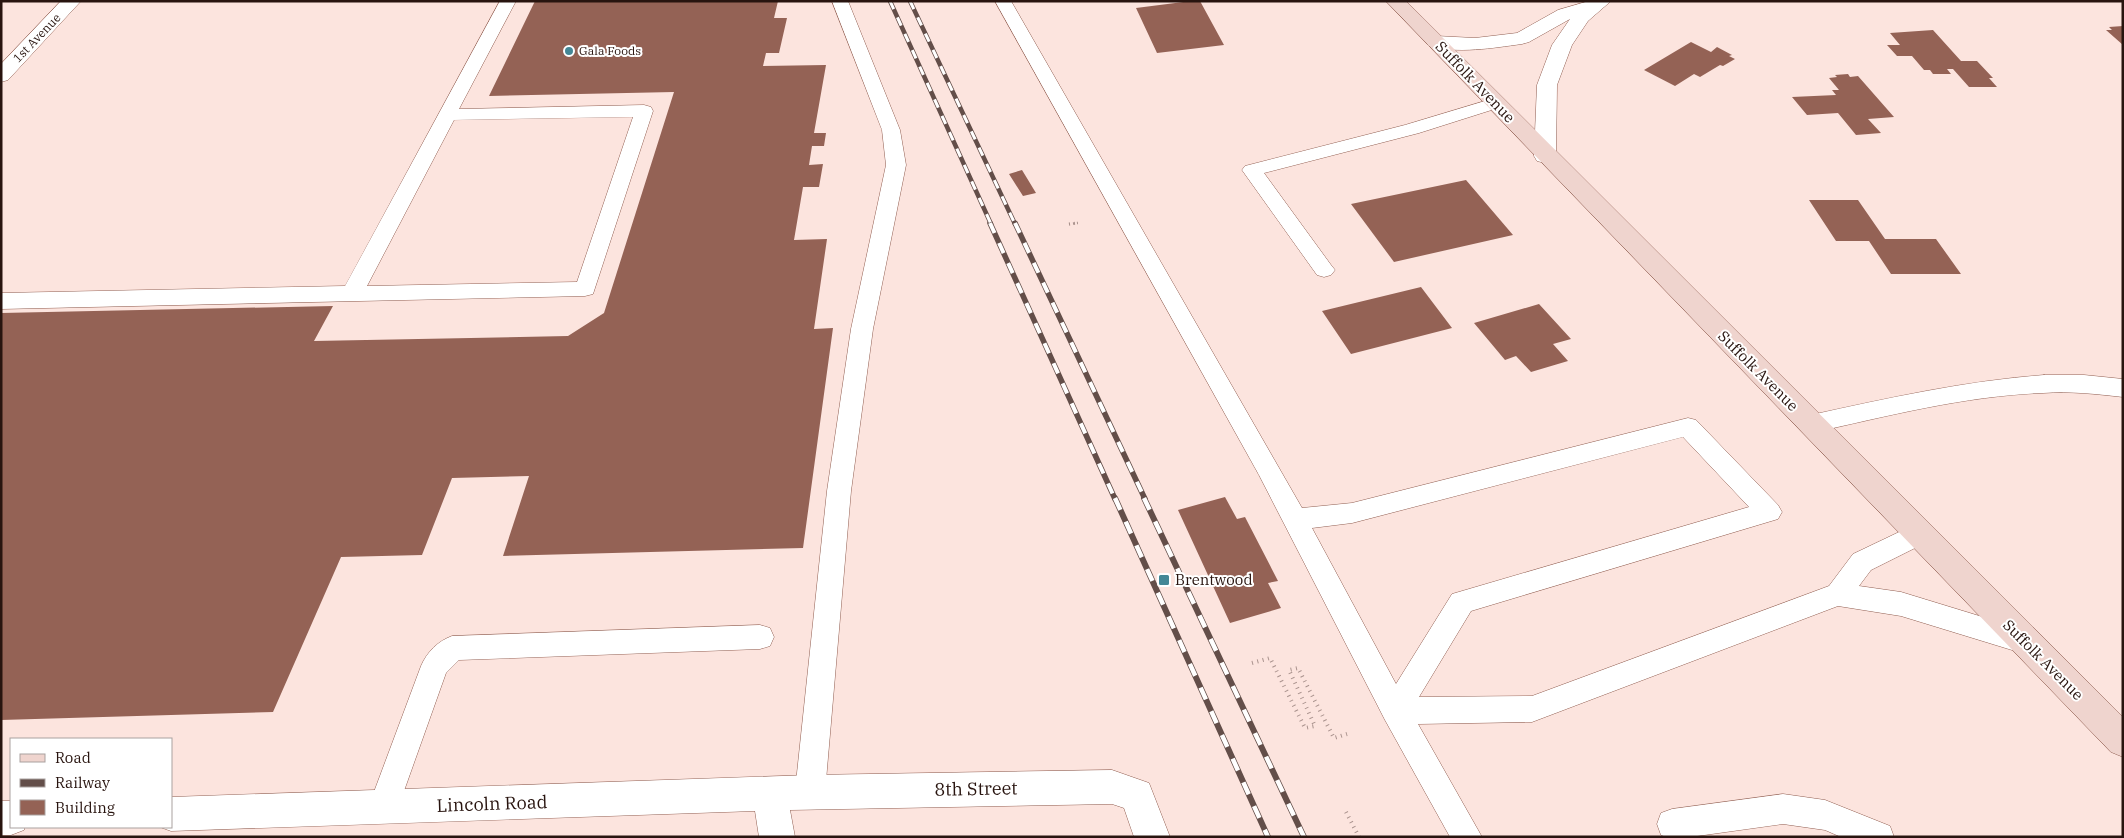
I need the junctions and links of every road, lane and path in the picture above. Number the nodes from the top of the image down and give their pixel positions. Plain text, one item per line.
1 (72, 1) edge
2 (508, 1) edge
3 (840, 1) edge
4 (1003, 1) edge
5 (1395, 1) edge
6 (1599, 4) edge
7 (1436, 42) junction
8 (1, 76) edge
9 (1495, 104) junction
10 (447, 115) junction
11 (1545, 156) junction
12 (1078, 222) dead end
13 (1069, 224) dead end
14 (1324, 270) dead end
15 (351, 294) junction
16 (1, 301) edge
17 (2123, 388) edge
18 (1811, 424) junction
19 (1294, 519) junction
20 (1918, 534) junction
21 (1838, 594) junction
22 (760, 637) dead end
23 (2025, 642) junction
24 (1252, 662) dead end
25 (1395, 711) junction
26 (1347, 734) dead end
27 (2123, 741) edge
28 (810, 792) junction
29 (769, 794) junction
30 (383, 808) junction
31 (1346, 812) dead end
32 (172, 814) edge
33 (1672, 824) dead end
34 (777, 837) edge
35 (1152, 837) edge
36 (1359, 837) edge
37 (1467, 837) edge
38 (1879, 837) edge

1 - 8 street, 1st Avenue
2 - 10 lane
3 - 28 lane
4 - 19 lane
5 - 7 main road, Suffolk Avenue
6 - 7 street
6 - 11 street
7 - 9 main road, Suffolk Avenue
9 - 11 main road, Suffolk Avenue
9 - 14 lane
10 - 15 lane
10 - 15 lane
11 - 18 main road, Suffolk Avenue
12 - 13 path
15 - 16 lane
17 - 18 lane
18 - 20 main road, Suffolk Avenue
19 - 25 lane
19 - 25 lane
20 - 21 lane
20 - 23 main road, Suffolk Avenue
21 - 23 lane
21 - 25 lane
22 - 30 lane
23 - 27 main road, Suffolk Avenue
24 - 26 path
25 - 37 lane
28 - 29 street, 8th Street
28 - 35 street, 8th Street
29 - 30 street, Lincoln Road
29 - 34 street
30 - 32 street, Lincoln Road
31 - 36 path
33 - 38 lane

